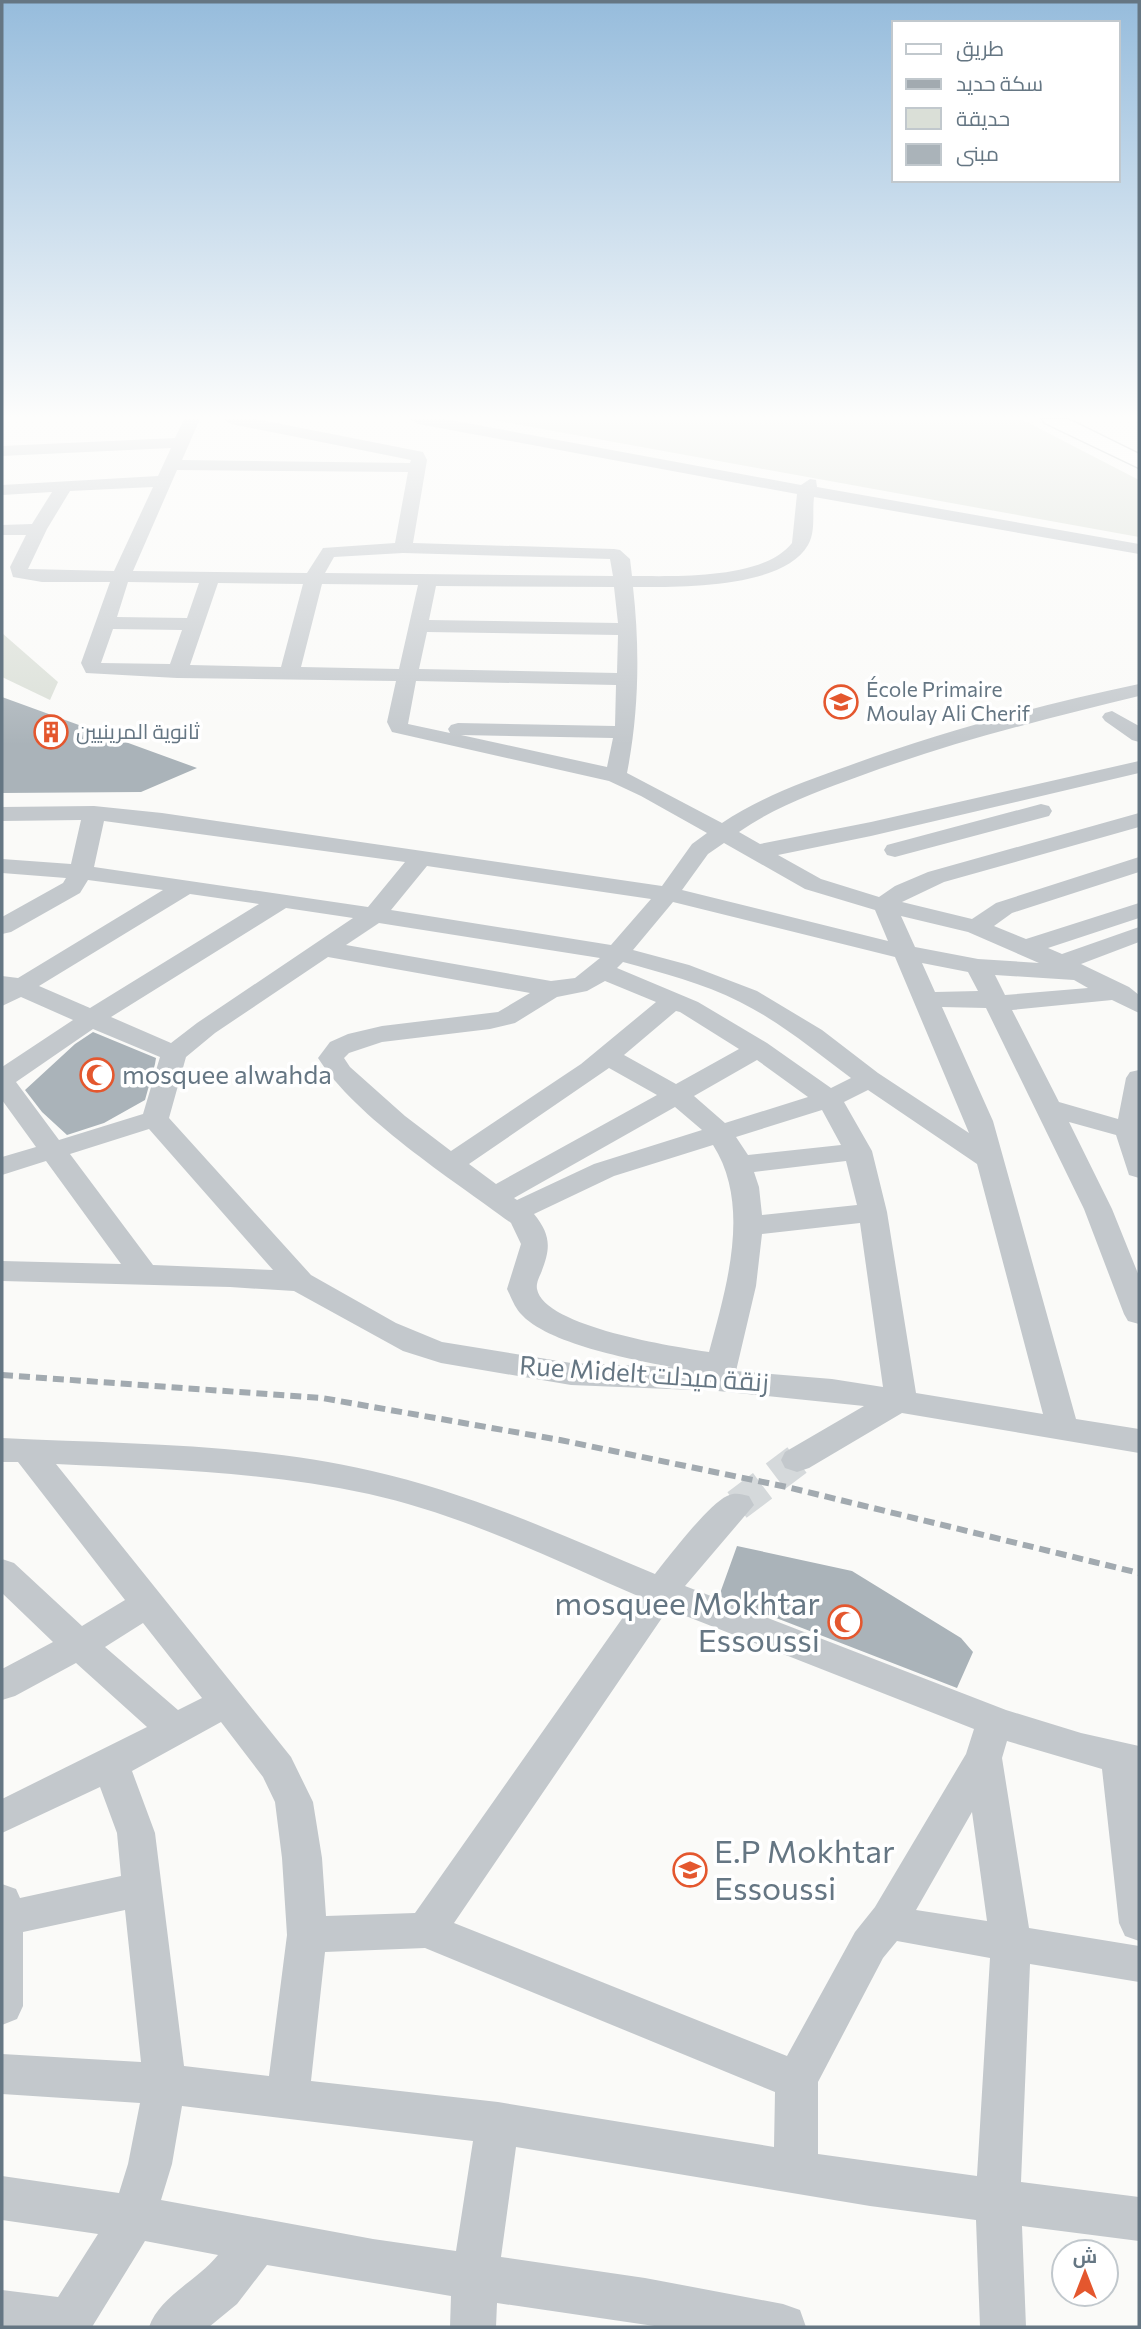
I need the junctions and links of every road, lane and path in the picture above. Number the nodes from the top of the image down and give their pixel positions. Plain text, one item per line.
1 (144, 528) edge
2 (407, 528) edge
3 (804, 528) edge
4 (1026, 528) edge
5 (38, 529) joint
6 (2, 530) edge
7 (403, 548) junction
8 (1139, 549) edge
9 (121, 578) junction
10 (210, 579) junction
11 (313, 580) junction
12 (428, 581) junction
13 (625, 582) junction
14 (104, 623) junction
15 (194, 624) junction
16 (417, 626) junction
17 (628, 629) junction
18 (177, 672) junction
19 (289, 673) junction
20 (406, 675) junction
21 (625, 679) junction
22 (1139, 691) edge
23 (1112, 718) dead end
24 (400, 728) junction
25 (625, 732) junction
26 (1139, 736) edge
27 (1139, 767) edge
28 (616, 776) junction
29 (1041, 811) dead end
30 (94, 813) junction
31 (2, 814) edge
32 (1139, 820) edge
33 (872, 829) junction
34 (720, 833) junction
35 (895, 850) junction
36 (756, 852) junction
37 (419, 859) junction
38 (1139, 864) edge
39 (2, 866) edge
40 (81, 872) junction
41 (936, 877) junction
42 (184, 888) junction
43 (668, 894) junction
44 (282, 900) junction
45 (884, 904) junction
46 (1139, 910) edge
47 (374, 915) junction
48 (2, 927) edge
49 (976, 927) junction
50 (1139, 934) edge
51 (1028, 947) junction
52 (326, 949) junction
53 (907, 953) junction
54 (608, 962) junction
55 (978, 966) junction
56 (1071, 968) junction
57 (8, 988) edge
58 (551, 989) junction
59 (1132, 994) edge
60 (674, 1000) junction
61 (925, 1000) junction
62 (994, 1001) junction
63 (92, 1018) junction
64 (758, 1049) junction
65 (174, 1054) junction
66 (608, 1057) junction
67 (1139, 1078) edge
68 (869, 1079) junction
69 (2, 1081) edge
70 (676, 1096) junction
71 (829, 1099) junction
72 (1046, 1107) junction
73 (155, 1119) junction
74 (719, 1132) junction
75 (1134, 1132) edge
76 (51, 1150) junction
77 (858, 1151) junction
78 (990, 1160) junction
79 (451, 1164) junction
80 (740, 1165) junction
81 (2, 1166) edge
82 (1139, 1170) edge
83 (505, 1205) junction
84 (873, 1212) junction
85 (749, 1226) junction
86 (3, 1269) edge
87 (144, 1274) junction
88 (300, 1282) junction
89 (1139, 1314) edge
90 (720, 1372) junction
91 (901, 1399) junction
92 (1062, 1426) junction
93 (1139, 1441) edge
94 (15, 1451) edge
95 (797, 1460) tunnel mouth
96 (737, 1505) tunnel mouth
97 (2, 1572) edge
98 (661, 1591) junction
99 (148, 1603) junction
100 (79, 1645) junction
101 (2, 1686) edge
102 (226, 1702) junction
103 (176, 1730) junction
104 (989, 1740) junction
105 (1130, 1759) edge
106 (111, 1764) junction
107 (2, 1817) edge
108 (144, 1888) junction
109 (3, 1909) edge
110 (889, 1920) junction
111 (1139, 1923) edge
112 (426, 1930) junction
113 (307, 1935) junction
114 (1011, 1944) junction
115 (1139, 1964) edge
116 (2, 2006) edge
117 (2, 2074) edge
118 (797, 2080) junction
119 (165, 2084) junction
120 (288, 2098) junction
121 (498, 2123) junction
122 (796, 2172) junction
123 (2, 2198) edge
124 (998, 2200) junction
125 (134, 2217) junction
126 (1139, 2219) edge
127 (258, 2240) junction
128 (475, 2276) junction
129 (2, 2313) edge
130 (67, 2325) edge
131 (172, 2327) edge
132 (472, 2327) edge
133 (783, 2327) edge
134 (1003, 2327) edge

1 - 9 street
2 - 7 street
3 - 13 street
4 - 8 street
5 - 6 street
5 - 9 street
7 - 11 street
7 - 13 street
9 - 10 street
9 - 14 street
10 - 11 street
10 - 15 street
11 - 12 street
11 - 19 street
12 - 13 street
12 - 16 street
13 - 17 street
14 - 15 street
14 - 18 street
15 - 18 street
16 - 17 street
16 - 20 street
17 - 21 street
18 - 19 street
19 - 20 street
20 - 21 street
20 - 24 street
21 - 25 street
22 - 34 street
23 - 26 street
24 - 25 street
24 - 28 street
25 - 28 street
27 - 33 street
28 - 34 street
29 - 35 street
30 - 31 street
30 - 37 street
30 - 40 street
32 - 41 street
33 - 35 street
33 - 36 street
34 - 36 street
34 - 43 street
35 - 41 street
36 - 45 street
37 - 43 street
37 - 47 street
38 - 49 street
39 - 40 street
40 - 42 street
40 - 48 street
41 - 45 street
42 - 44 street
42 - 57 street
43 - 53 street
43 - 54 street
44 - 47 street
44 - 63 street
45 - 49 street
45 - 53 street
46 - 51 street
47 - 52 street
47 - 54 street
49 - 51 street
50 - 56 street
51 - 56 street
52 - 58 street
52 - 65 street
53 - 55 street
53 - 61 street
54 - 58 street
54 - 60 street
54 - 68 street
55 - 56 street
55 - 62 street
56 - 59 street
57 - 63 street
58 - 79 street
59 - 62 street
60 - 64 street
60 - 66 street
61 - 62 street
61 - 78 street
62 - 72 street
63 - 65 street
63 - 69 street
64 - 70 street
64 - 71 street
65 - 73 street
66 - 70 street
66 - 79 street
67 - 75 street
68 - 71 street
68 - 78 street
69 - 76 street
70 - 74 street
70 - 83 street
71 - 74 street
71 - 77 street
72 - 75 street
72 - 89 street
73 - 76 street
73 - 88 street, Rue Midelt زنقة ميدلت
74 - 80 street
74 - 83 street
75 - 82 street
76 - 81 street
76 - 87 street
77 - 80 street
77 - 84 street
78 - 92 street
79 - 83 street
80 - 85 street
83 - 90 street
84 - 85 street
84 - 91 street
85 - 90 street
86 - 87 street
87 - 88 street
88 - 90 street, Rue Midelt زنقة ميدلت
90 - 91 street, Rue Midelt زنقة ميدلت
91 - 92 street, Rue Midelt زنقة ميدلت
91 - 95 street
92 - 93 street, Rue Midelt زنقة ميدلت
94 - 98 street
94 - 99 street
96 - 98 street
97 - 100 street
98 - 104 street
98 - 112 street
99 - 100 street
99 - 102 street
100 - 101 street
100 - 103 street
102 - 103 street
102 - 113 street
103 - 106 street
104 - 105 street
104 - 110 street
104 - 114 street
105 - 111 street
106 - 107 street
106 - 108 street
108 - 109 street
108 - 119 street
109 - 116 street
110 - 114 street
110 - 118 street
112 - 113 street
112 - 118 street
113 - 120 street
114 - 115 street
114 - 124 street
117 - 119 street
118 - 122 street
119 - 120 street
119 - 125 street
120 - 121 street
121 - 122 street
121 - 128 street
122 - 124 street
123 - 125 street
124 - 126 street
124 - 134 street
125 - 127 street
125 - 130 street
127 - 128 street
127 - 131 street
128 - 132 street
128 - 133 street
129 - 130 street

